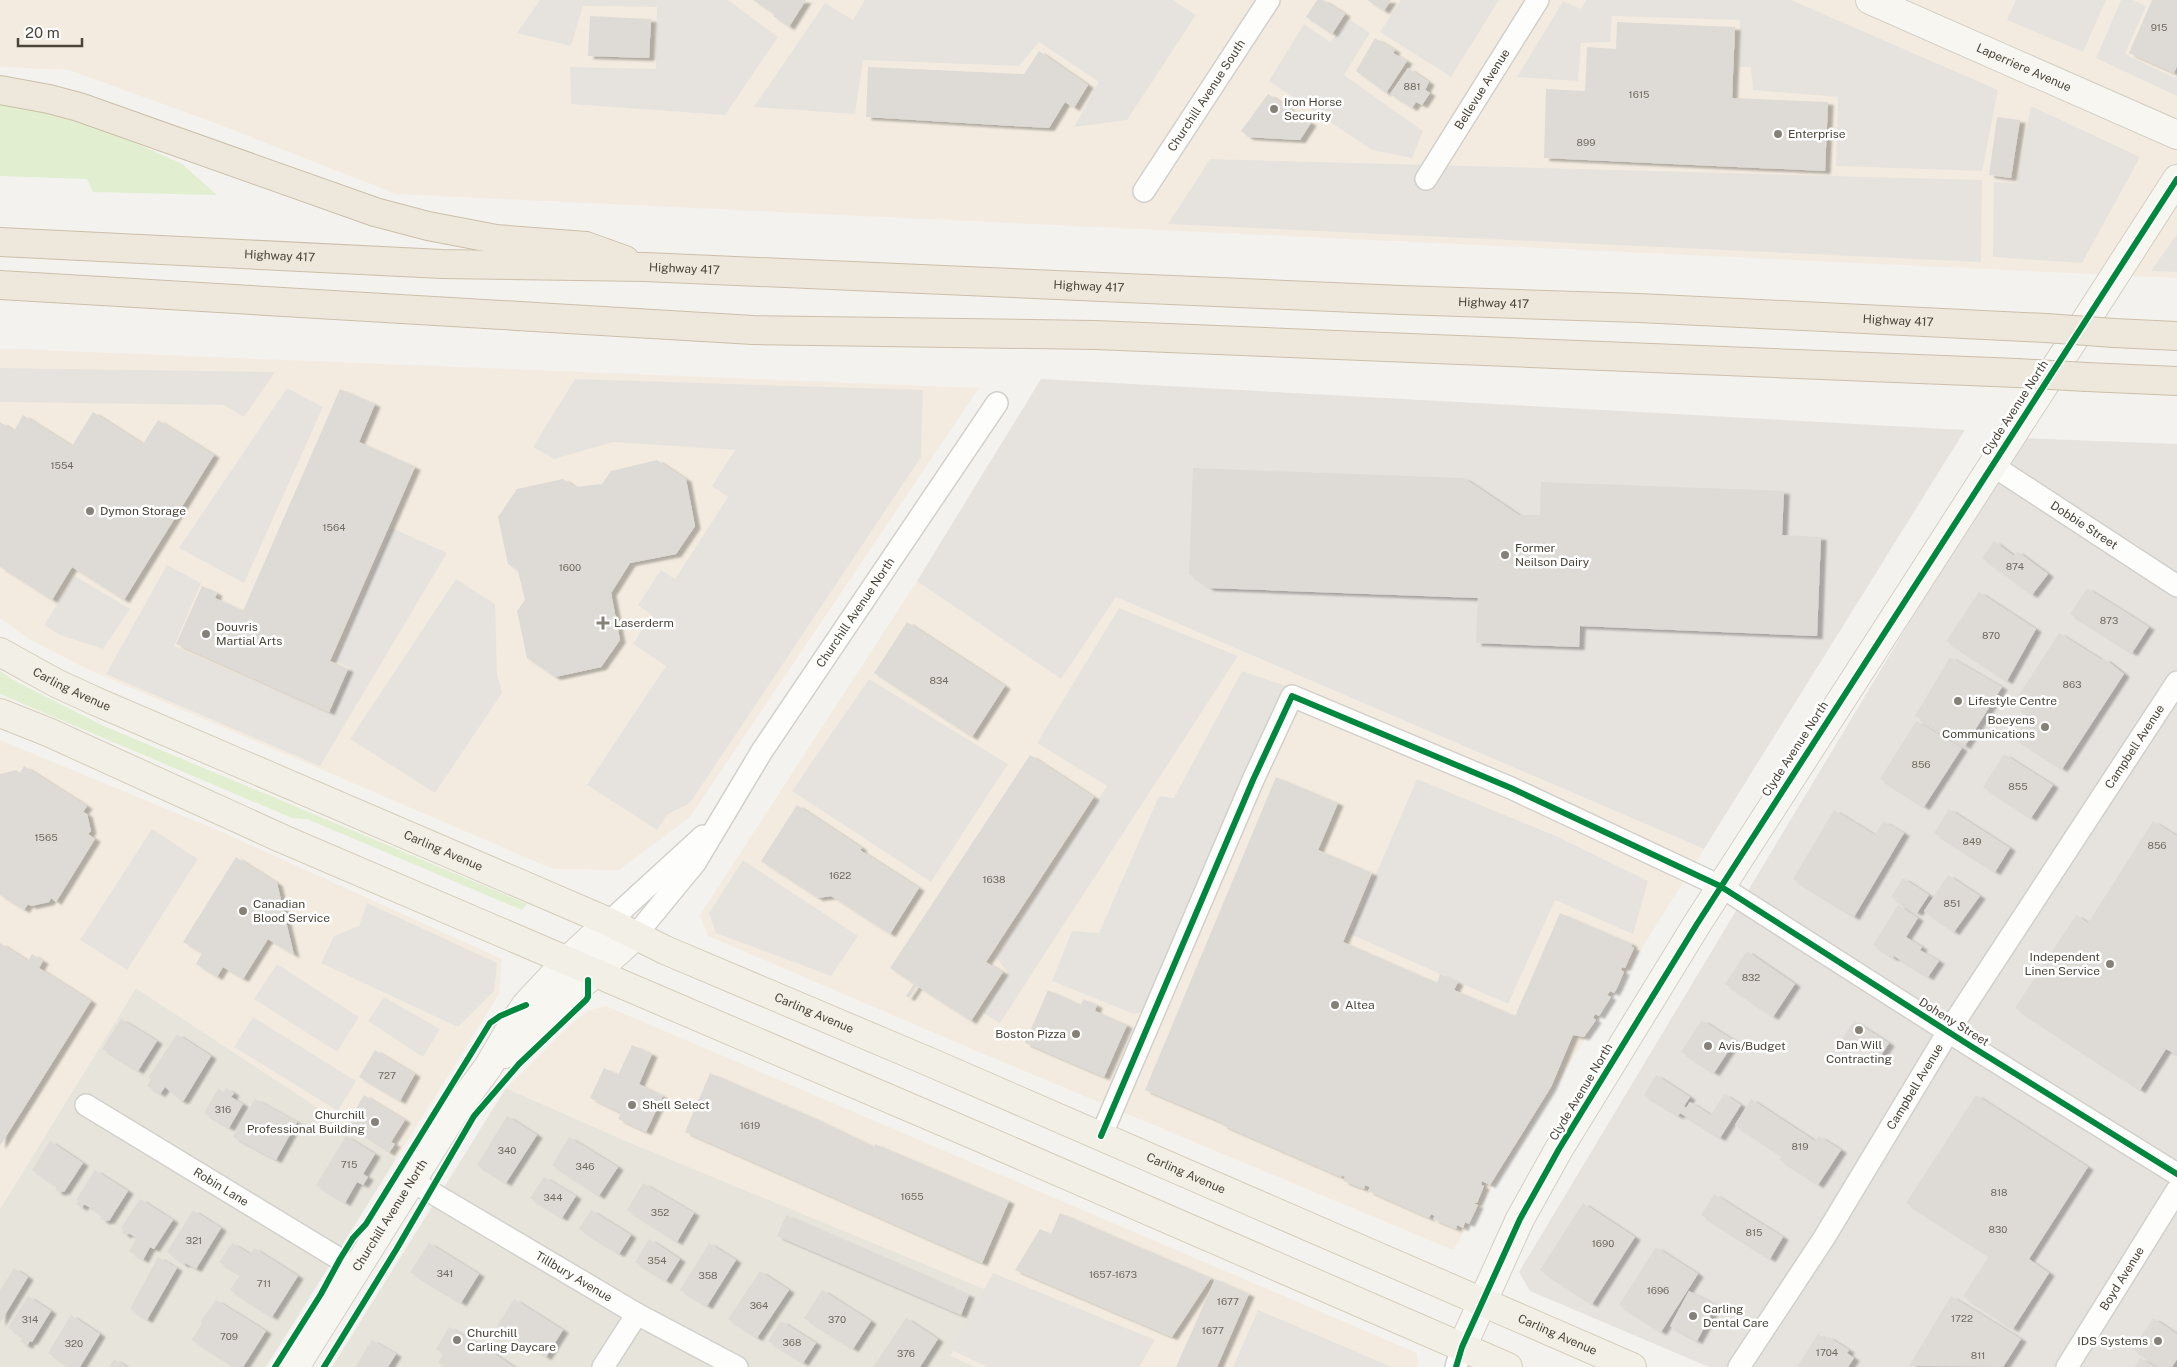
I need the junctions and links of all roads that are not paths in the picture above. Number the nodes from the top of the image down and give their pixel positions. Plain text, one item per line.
1 (1269, 0) edge
2 (1538, 0) edge
3 (1870, 0) edge
4 (0, 90) edge
5 (2177, 134) edge
6 (1426, 179) dead end
7 (2177, 179) edge
8 (1144, 191) dead end
9 (0, 242) edge
10 (645, 267) junction
11 (0, 285) edge
12 (2177, 336) edge
13 (2177, 381) edge
14 (997, 403) dead end
15 (1992, 465) junction
16 (2177, 586) edge
17 (0, 652) edge
18 (2177, 682) edge
19 (0, 713) edge
20 (718, 823) junction
21 (1720, 886) junction
22 (609, 922) junction
23 (635, 936) junction
24 (566, 961) junction
25 (596, 973) junction
26 (1948, 1032) junction
27 (488, 1067) junction
28 (86, 1105) dead end
29 (1100, 1136) junction
30 (2177, 1174) edge
31 (412, 1181) junction
32 (2177, 1190) edge
33 (356, 1269) junction
34 (1482, 1301) junction
35 (636, 1314) junction
36 (1459, 1357) edge
37 (295, 1367) edge
38 (603, 1367) edge
39 (737, 1367) edge
40 (1508, 1367) edge
41 (1632, 1367) edge
42 (1739, 1367) edge
43 (2067, 1367) edge

1 - 8 street, Churchill Avenue South
2 - 6 street, Bellevue Avenue
3 - 5 street, Laperriere Avenue
4 - 10 highway
7 - 15 street, Clyde Avenue North
9 - 10 highway, Highway 417
10 - 12 highway, Highway 417, bridge
11 - 13 highway, bridge
14 - 20 street, Churchill Avenue North
15 - 16 street, Dobbie Street
15 - 21 street, Clyde Avenue North
17 - 22 main road, Carling Avenue
18 - 26 street, Campbell Avenue
19 - 24 main road
20 - 22 street, Churchill Avenue North
20 - 23 street, Churchill Avenue North
21 - 26 street, Doheny Street
21 - 29 street, Doheny Street
21 - 34 street, Clyde Avenue North
22 - 23 main road, Carling Avenue
22 - 24 street, Churchill Avenue North
23 - 25 street, Churchill Avenue North
23 - 29 main road, Carling Avenue
24 - 25 main road
24 - 27 street, Churchill Avenue North
25 - 27 street, Churchill Avenue North
25 - 36 main road
26 - 30 street, Doheny Street
26 - 42 street, Campbell Avenue
27 - 31 street, Churchill Avenue North
28 - 33 street, Robin Lane
29 - 34 main road, Carling Avenue
31 - 33 street, Churchill Avenue North
31 - 35 street, Tillbury Avenue
32 - 43 street, Boyd Avenue
33 - 37 street, Churchill Avenue North
34 - 36 street, Clyde Avenue North
34 - 41 main road, Carling Avenue
35 - 38 street
35 - 39 street, Tillbury Avenue
36 - 40 main road

